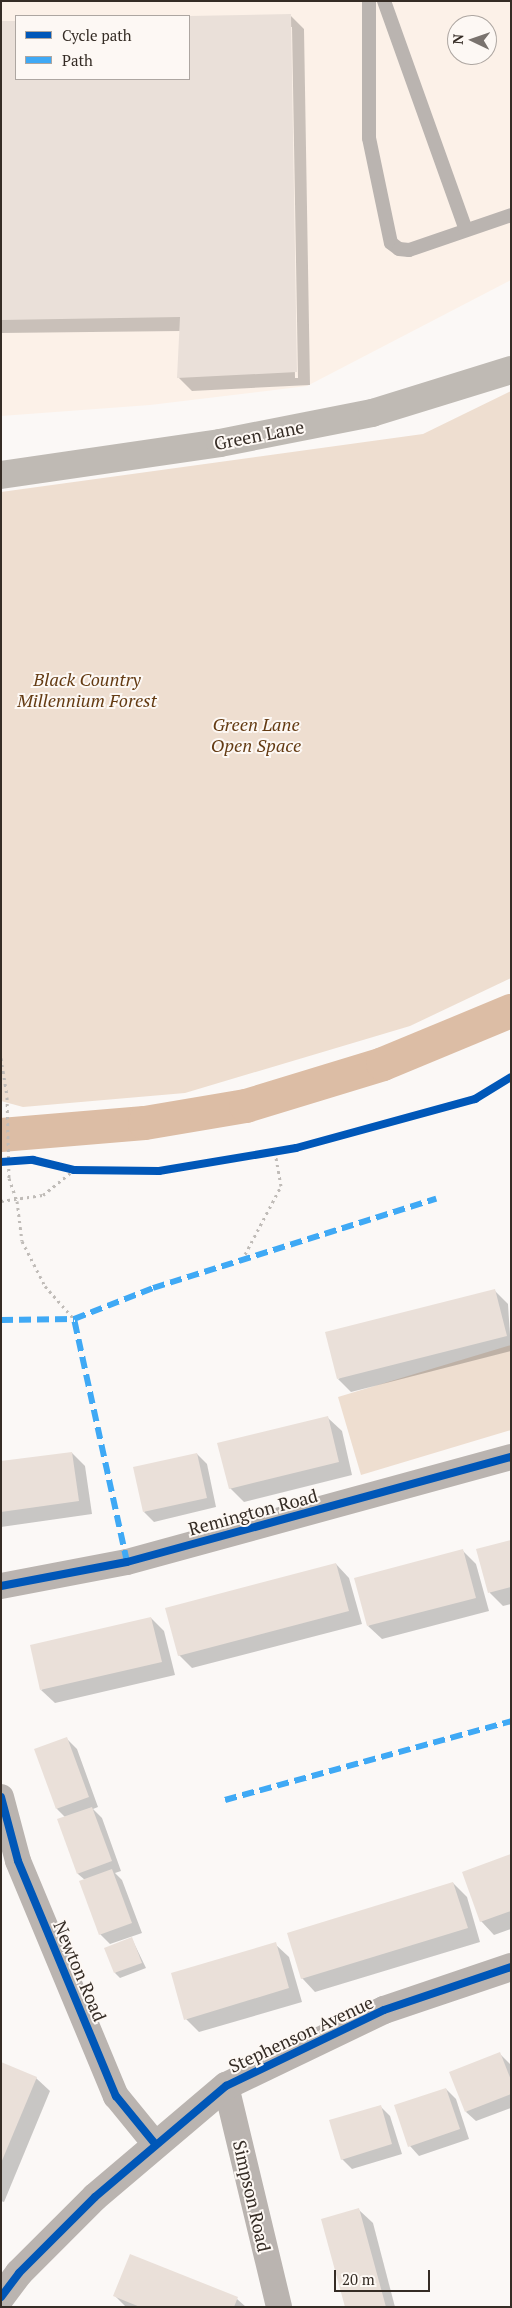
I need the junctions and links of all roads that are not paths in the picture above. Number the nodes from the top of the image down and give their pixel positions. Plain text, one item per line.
1 (369, 1) edge
2 (384, 1) edge
3 (511, 215) edge
4 (466, 230) junction
5 (511, 370) edge
6 (1, 475) edge
7 (511, 1457) edge
8 (1, 1586) edge
9 (1, 1797) edge
10 (10, 1863) edge
11 (511, 1967) edge
12 (226, 2086) junction
13 (156, 2144) junction
14 (1, 2297) edge
15 (278, 2307) edge

1 - 4 lane
2 - 4 lane
3 - 4 lane
5 - 6 highway, Green Lane
7 - 8 street, Remington Road
9 - 10 street, Newton Road
10 - 13 street, Newton Road
11 - 12 street, Stephenson Avenue
12 - 13 street, Stephenson Avenue
12 - 15 street, Simpson Road
13 - 14 street, Stephenson Avenue

